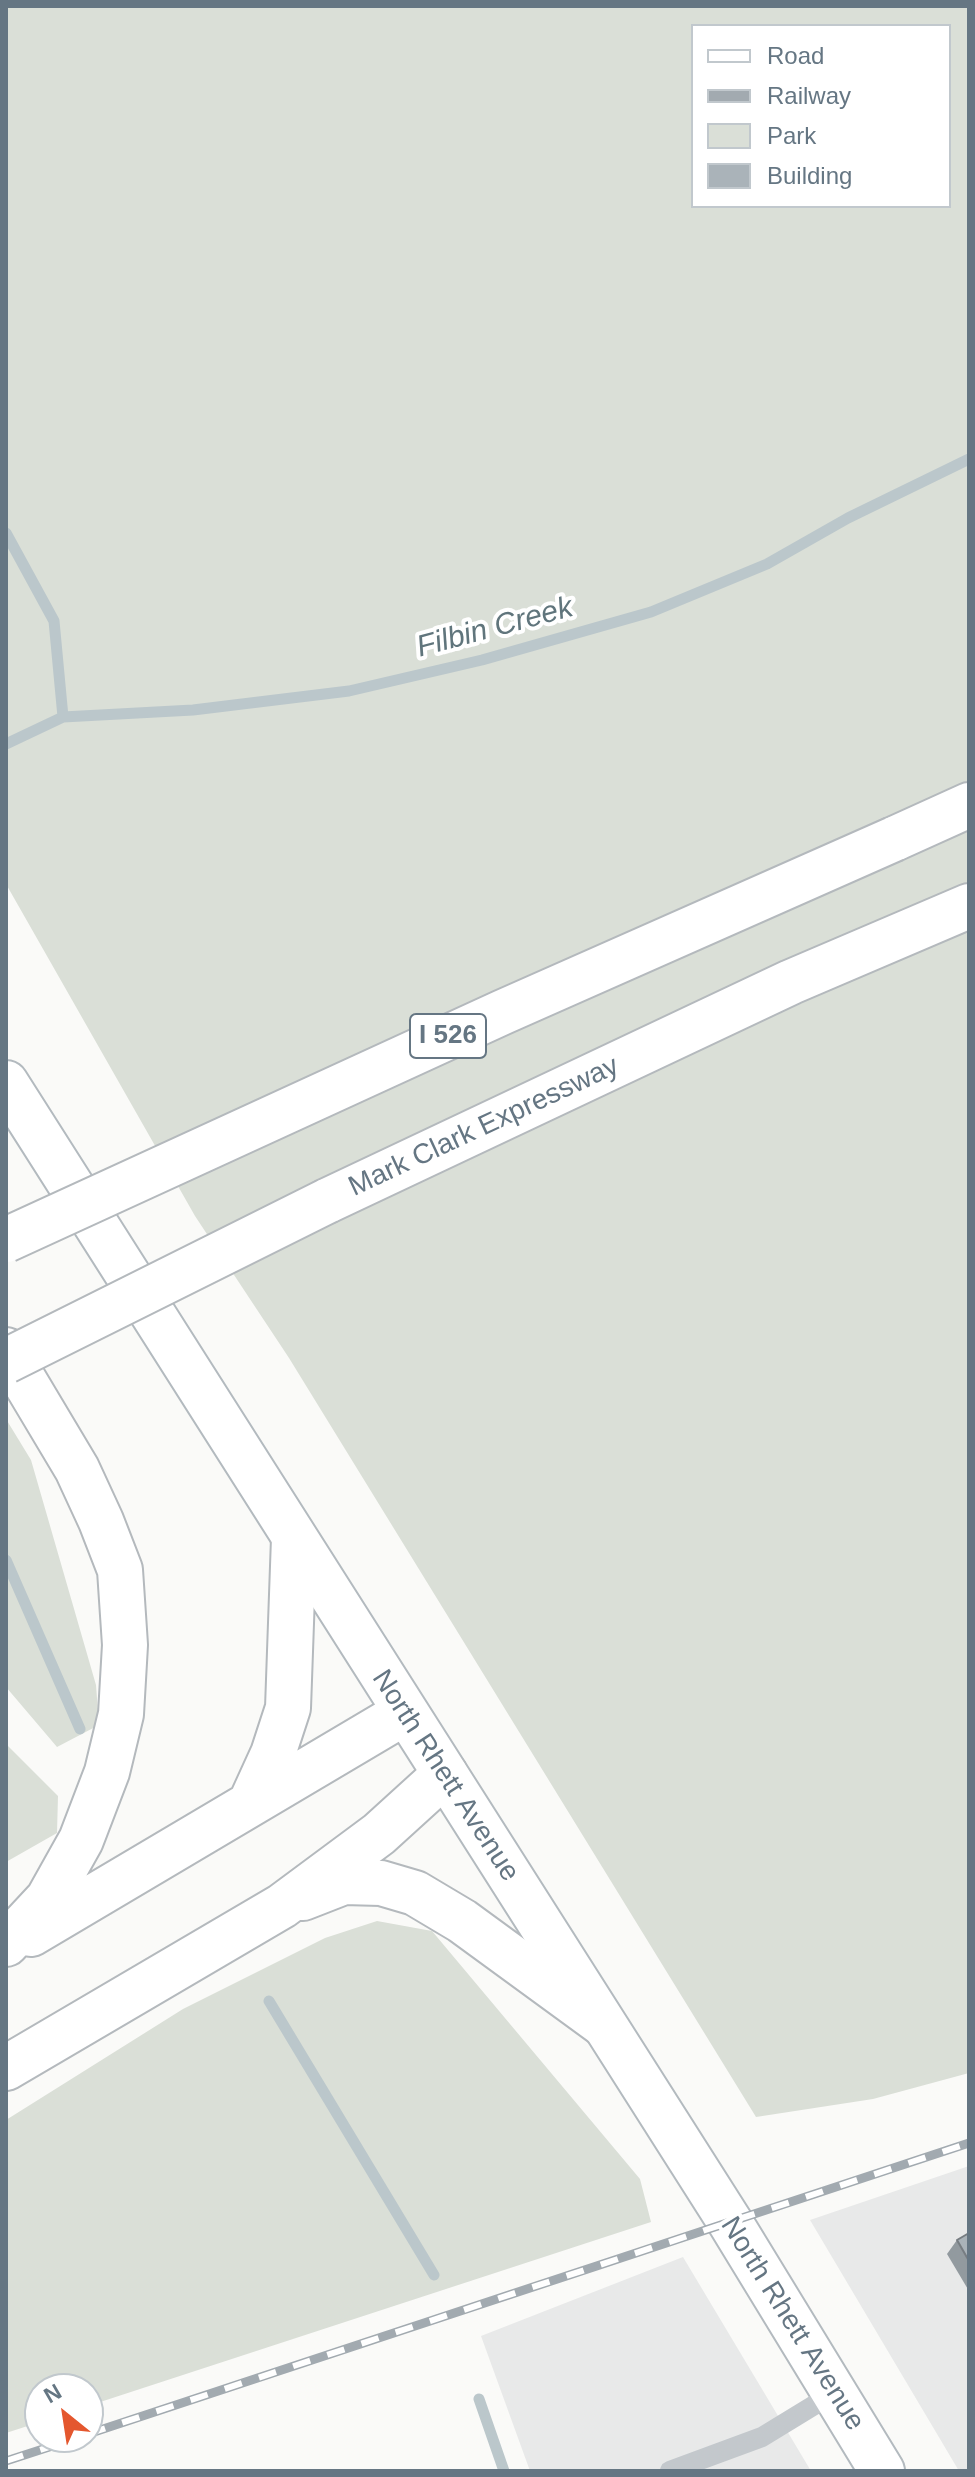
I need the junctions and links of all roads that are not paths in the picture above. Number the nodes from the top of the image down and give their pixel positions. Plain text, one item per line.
1 (969, 805) edge
2 (969, 812) edge
3 (894, 839) junction
4 (969, 906) edge
5 (6, 1083) edge
6 (6, 1240) edge
7 (6, 1350) edge
8 (6, 1361) edge
9 (294, 1538) junction
10 (404, 1713) junction
11 (445, 1774) junction
12 (252, 1800) junction
13 (282, 1906) junction
14 (6, 1946) edge
15 (603, 2024) junction
16 (6, 2068) edge
17 (834, 2393) junction
18 (670, 2471) edge
19 (882, 2471) edge

1 - 3 main road
2 - 3 main road, I 526
3 - 6 main road, I 526, bridge
4 - 8 main road, Mark Clark Expressway, bridge
5 - 9 main road, North Rhett Avenue
7 - 14 main road
9 - 10 main road, North Rhett Avenue
9 - 12 main road
10 - 11 main road, North Rhett Avenue
10 - 12 main road
11 - 13 main road
11 - 15 main road, North Rhett Avenue
12 - 14 main road
13 - 15 main road
13 - 16 main road
15 - 17 main road, North Rhett Avenue
17 - 18 lane
17 - 19 main road, North Rhett Avenue

